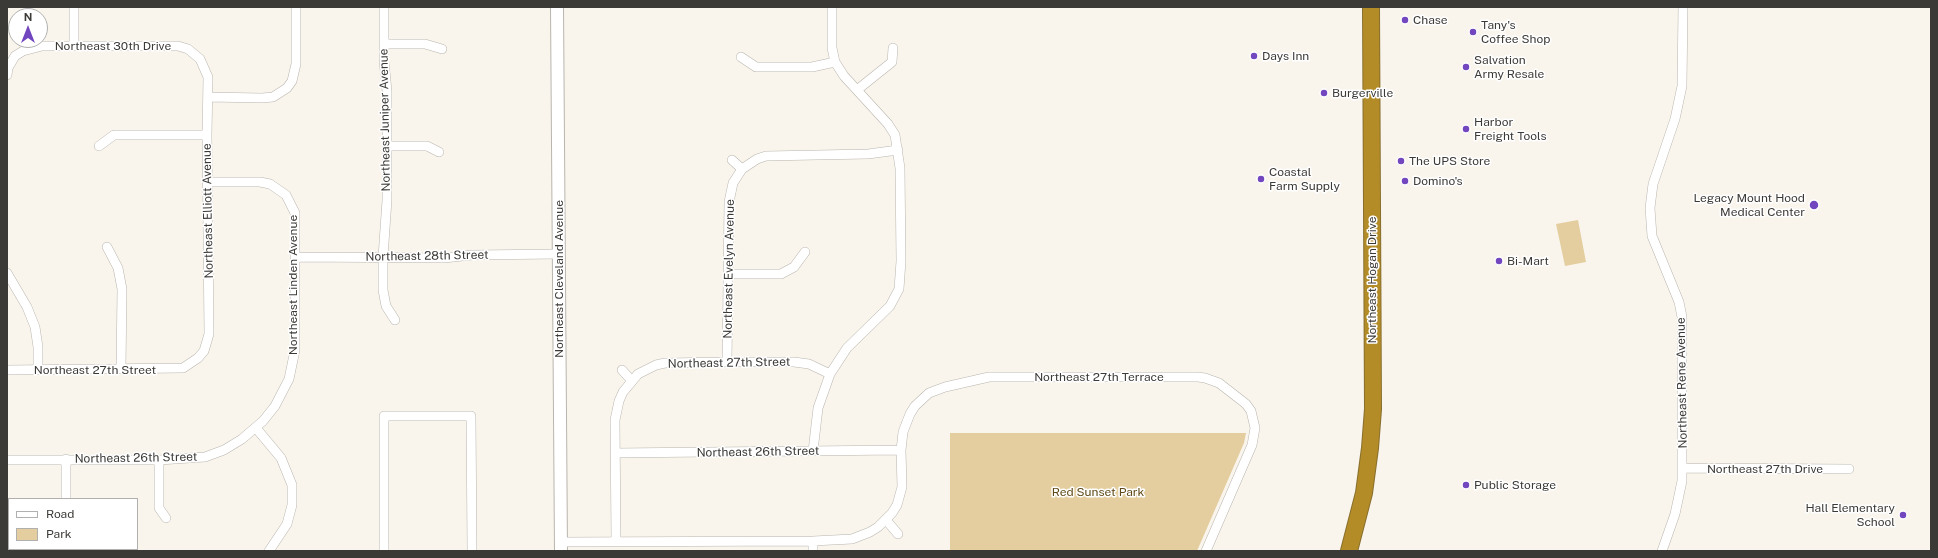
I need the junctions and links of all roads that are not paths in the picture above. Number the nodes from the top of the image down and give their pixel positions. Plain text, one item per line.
1 (74, 7) edge
2 (296, 7) edge
3 (384, 7) edge
4 (556, 7) edge
5 (832, 7) edge
6 (1371, 7) edge
7 (1683, 7) edge
8 (384, 44) junction
9 (74, 46) junction
10 (893, 48) dead end
11 (188, 49) joint
12 (442, 49) dead end
13 (741, 57) dead end
14 (835, 62) junction
15 (7, 75) edge
16 (858, 90) junction
17 (208, 97) junction
18 (207, 136) junction
19 (99, 146) dead end
20 (387, 146) junction
21 (898, 150) junction
22 (439, 152) dead end
23 (732, 160) dead end
24 (742, 169) junction
25 (208, 182) junction
26 (108, 247) dead end
27 (805, 252) dead end
28 (559, 254) junction
29 (296, 257) junction
30 (383, 257) junction
31 (7, 273) edge
32 (729, 274) junction
33 (395, 320) dead end
34 (727, 362) junction
35 (183, 368) joint
36 (121, 369) junction
37 (7, 370) edge
38 (38, 370) junction
39 (622, 370) dead end
40 (830, 374) junction
41 (632, 381) junction
42 (256, 428) junction
43 (901, 450) junction
44 (813, 451) junction
45 (615, 453) junction
46 (66, 459) junction
47 (7, 460) edge
48 (159, 460) junction
49 (1682, 468) junction
50 (1849, 469) dead end
51 (66, 498) edge
52 (166, 518) dead end
53 (886, 520) junction
54 (898, 534) dead end
55 (813, 540) junction
56 (616, 542) junction
57 (561, 547) edge
58 (269, 551) edge
59 (384, 551) edge
60 (472, 551) edge
61 (813, 551) edge
62 (1206, 551) edge
63 (1349, 551) edge
64 (1662, 551) edge

1 - 9 street
2 - 17 street
3 - 8 street, Northeast Juniper Avenue
4 - 28 street, Northeast Cleveland Avenue
5 - 14 street
6 - 63 highway, Northeast Hogan Drive
7 - 49 street, Northeast Rene Avenue
8 - 12 street
8 - 20 street, Northeast Juniper Avenue
9 - 11 street, Northeast 30th Drive
9 - 15 street, Northeast 30th Drive
10 - 16 street
11 - 17 street, Northeast Elliott Avenue
13 - 14 street
14 - 16 street
16 - 21 street
17 - 18 street, Northeast Elliott Avenue
18 - 19 street
18 - 25 street, Northeast Elliott Avenue
20 - 22 street
20 - 30 street, Northeast Juniper Avenue
21 - 24 street
21 - 40 street
23 - 24 street
24 - 32 street, Northeast Evelyn Avenue
25 - 29 street, Northeast Linden Avenue
25 - 35 street, Northeast Elliott Avenue
26 - 36 street
27 - 32 street
28 - 30 street, Northeast 28th Street
28 - 57 street, Northeast Cleveland Avenue
29 - 30 street, Northeast 28th Street
29 - 42 street, Northeast Linden Avenue
30 - 33 street, Northeast Juniper Avenue
31 - 38 street
32 - 34 street, Northeast Evelyn Avenue
34 - 40 street, Northeast 27th Street
34 - 41 street, Northeast 27th Street
35 - 36 street, Northeast 27th Street
36 - 38 street, Northeast 27th Street
37 - 38 street, Northeast 27th Street
39 - 41 street
40 - 44 street
41 - 45 street, Northeast 27th Street
42 - 48 street, Northeast 26th Street
42 - 58 street
43 - 44 street, Northeast 26th Street
43 - 53 street, Northeast 27th Terrace
43 - 62 street, Northeast 27th Terrace
44 - 45 street, Northeast 26th Street
45 - 56 street, Northeast 27th Street
46 - 47 street, Northeast 26th Street
46 - 48 street, Northeast 26th Street
46 - 51 street
48 - 52 street
49 - 50 street, Northeast 27th Drive
49 - 64 street, Northeast Rene Avenue
53 - 54 street
53 - 55 street, Northeast 27th Terrace
55 - 56 street, Northeast 27th Terrace
55 - 61 street
56 - 57 street, Northeast 27th Terrace
59 - 60 street

